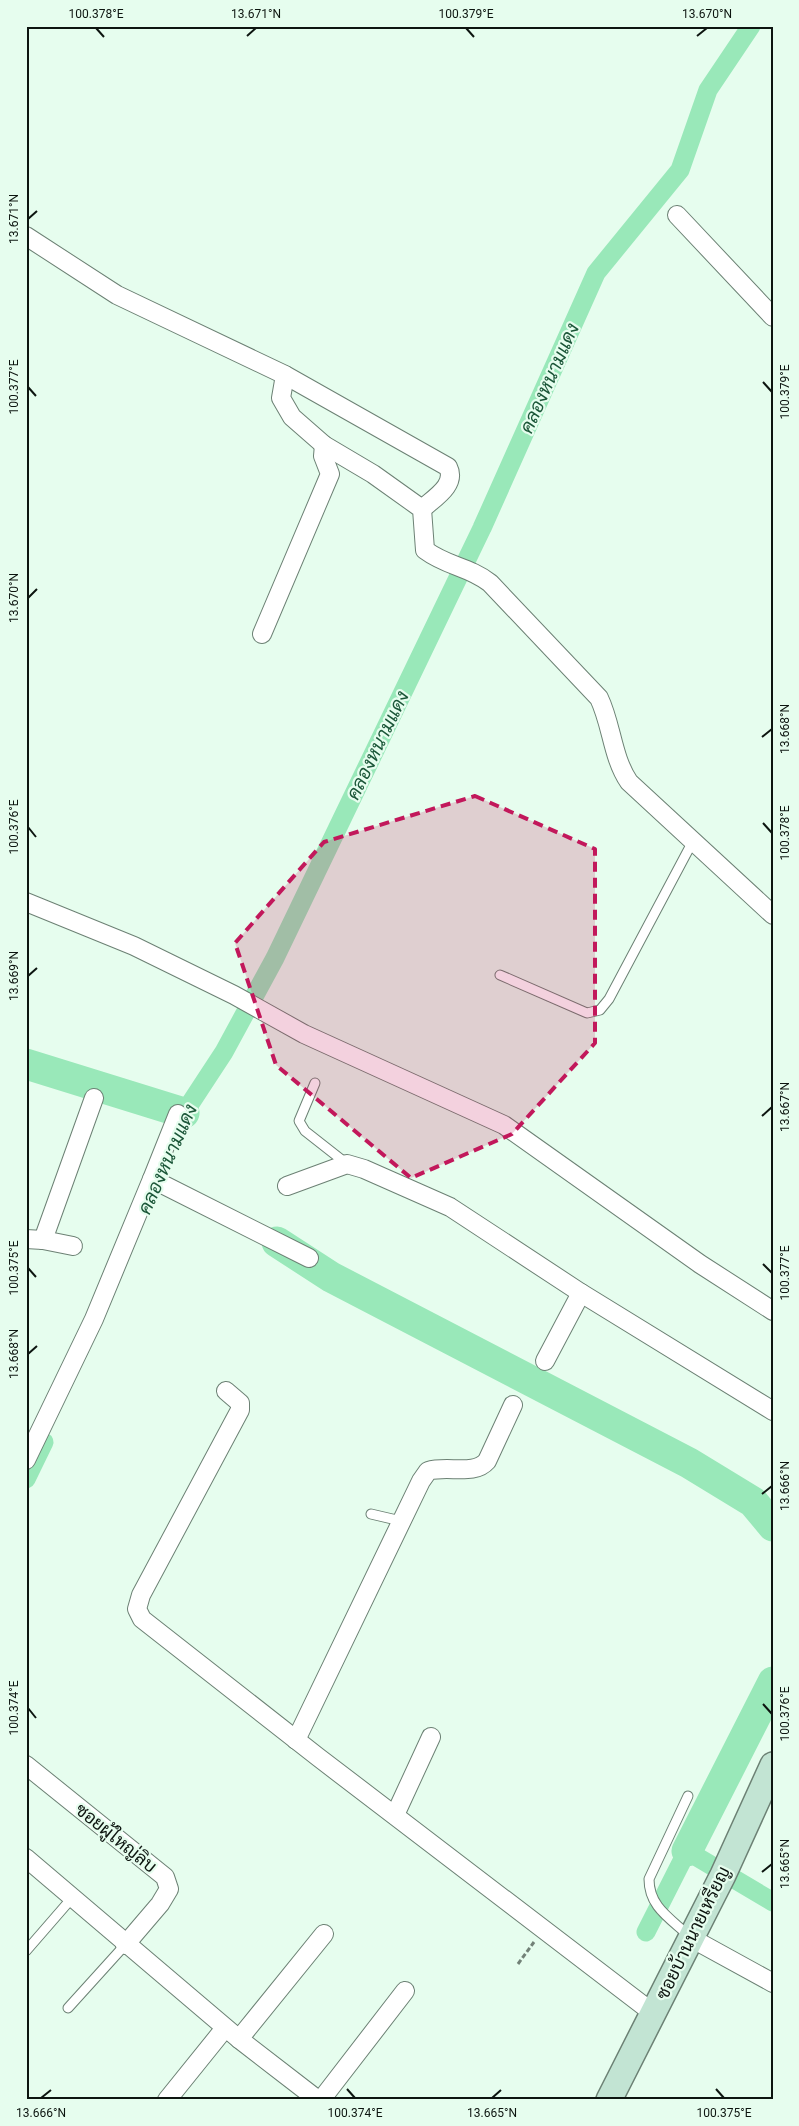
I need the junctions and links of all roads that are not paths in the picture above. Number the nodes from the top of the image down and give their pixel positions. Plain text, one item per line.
1 (677, 215) dead end
2 (26, 236) edge
3 (773, 317) edge
4 (285, 375) junction
5 (324, 445) junction
6 (422, 509) junction
7 (262, 634) dead end
8 (693, 841) junction
9 (26, 902) edge
10 (773, 915) edge
11 (500, 975) dead end
12 (314, 1083) dead end
13 (94, 1098) dead end
14 (178, 1114) dead end
15 (347, 1164) junction
16 (153, 1180) junction
17 (287, 1186) dead end
18 (35, 1239) edge
19 (73, 1246) dead end
20 (309, 1258) dead end
21 (581, 1293) junction
22 (773, 1311) edge
23 (545, 1361) dead end
24 (226, 1391) dead end
25 (513, 1405) dead end
26 (773, 1411) edge
27 (26, 1460) edge
28 (371, 1514) dead end
29 (401, 1521) junction
30 (431, 1738) dead end
31 (296, 1740) junction
32 (26, 1765) edge
33 (773, 1765) edge
34 (688, 1796) dead end
35 (395, 1816) junction
36 (26, 1858) edge
37 (72, 1898) junction
38 (324, 1934) dead end
39 (691, 1938) junction
40 (125, 1944) junction
41 (26, 1951) edge
42 (773, 1983) edge
43 (405, 1990) dead end
44 (68, 2008) dead end
45 (653, 2013) junction
46 (232, 2034) junction
47 (609, 2099) edge
48 (167, 2100) edge
49 (320, 2100) edge

1 - 3 street
2 - 4 street
4 - 5 street
4 - 6 street
5 - 6 street
5 - 7 street
6 - 8 street
8 - 10 street
8 - 11 lane
9 - 22 street
12 - 15 lane
13 - 18 street
14 - 16 street
15 - 17 street
15 - 21 street
16 - 20 street
16 - 27 street
18 - 19 street
21 - 23 street
21 - 26 street
24 - 31 street
25 - 29 street
28 - 29 lane
29 - 31 street
30 - 35 street
31 - 35 street
32 - 40 street, ซอยผู้ใหญ่ลิบ
33 - 39 street, ซอยบ้านนายเหรียญ
34 - 39 lane
35 - 45 street
36 - 37 street
37 - 40 street
37 - 41 lane
38 - 46 street
39 - 42 street
39 - 45 street, ซอยบ้านนายเหรียญ
40 - 44 lane
40 - 46 street
43 - 49 street
45 - 47 street, ซอยบ้านนายเหรียญ
46 - 48 street
46 - 49 street

